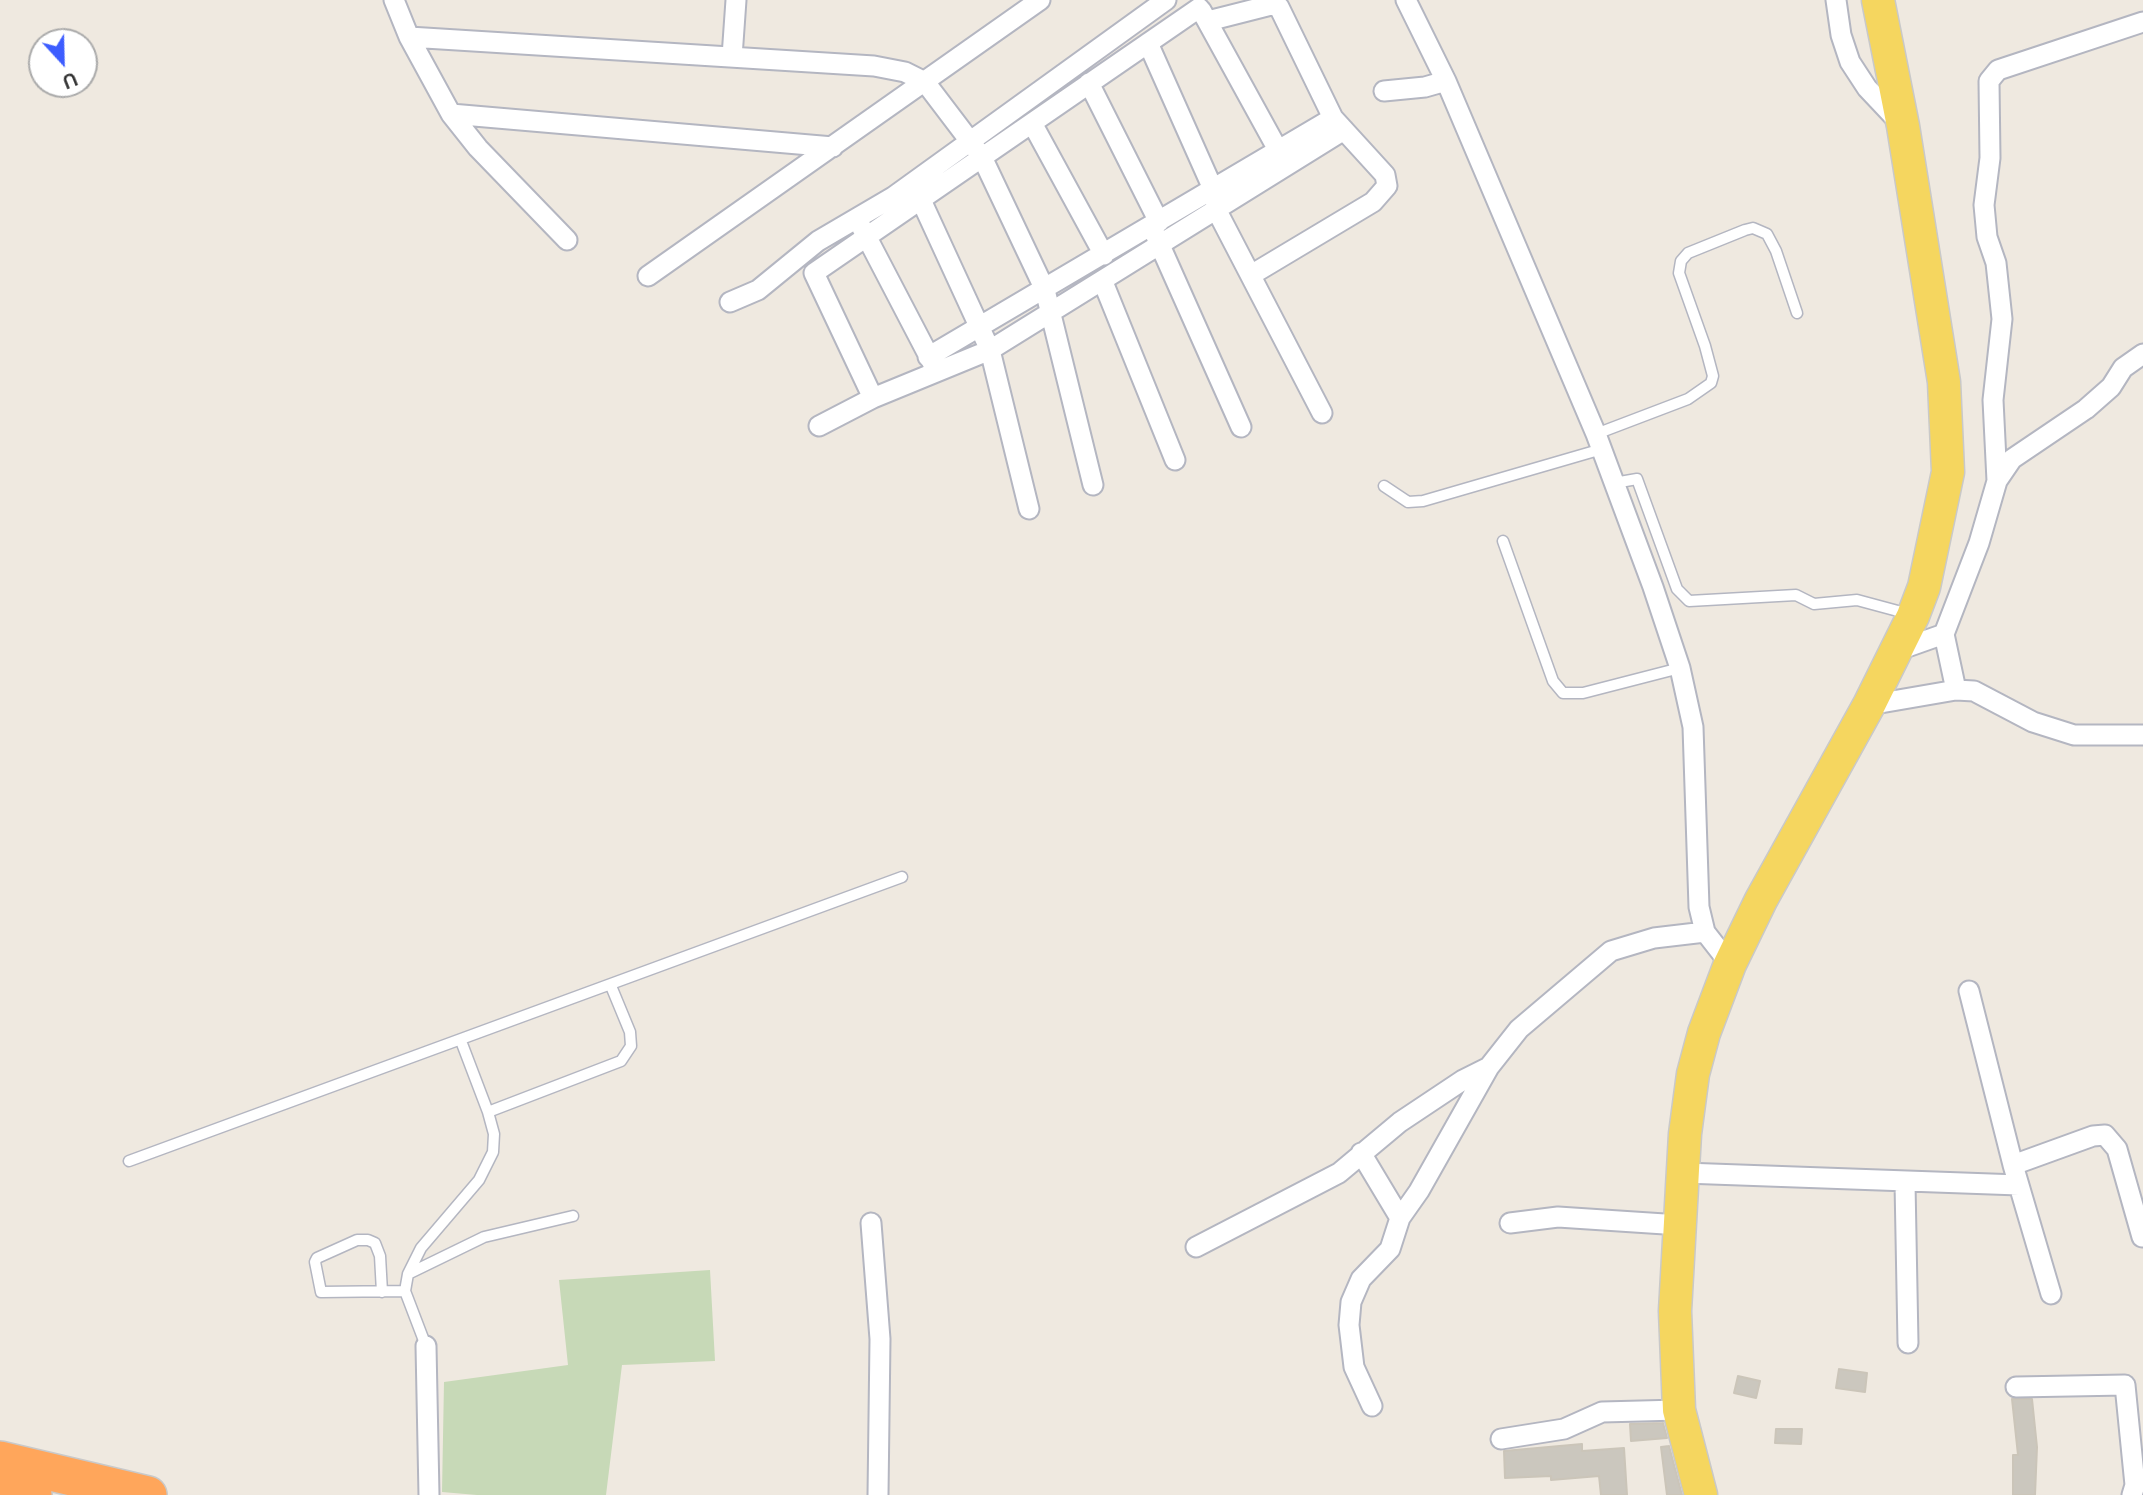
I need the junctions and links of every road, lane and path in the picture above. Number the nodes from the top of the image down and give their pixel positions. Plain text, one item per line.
1 (394, 0) edge
2 (736, 0) edge
3 (1040, 0) edge
4 (1166, 0) edge
5 (1406, 0) edge
6 (1836, 0) edge
7 (1878, 0) edge
8 (1201, 9) edge
9 (2143, 22) edge
10 (409, 37) junction
11 (1106, 43) junction
12 (1148, 43) junction
13 (732, 57) junction
14 (1119, 63) junction
15 (1446, 81) junction
16 (925, 82) junction
17 (1089, 83) junction
18 (1384, 91) dead end
19 (451, 114) junction
20 (1032, 122) junction
21 (1338, 124) junction
22 (1903, 126) junction
23 (970, 141) junction
24 (833, 147) junction
25 (1278, 150) junction
26 (982, 157) junction
27 (1213, 190) junction
28 (921, 200) junction
29 (1217, 211) junction
30 (857, 218) junction
31 (1155, 224) junction
32 (867, 237) junction
33 (567, 240) dead end
34 (1162, 245) junction
35 (1104, 255) junction
36 (1251, 275) junction
37 (648, 276) dead end
38 (1103, 282) junction
39 (1045, 290) junction
40 (730, 302) dead end
41 (1797, 313) dead end
42 (1049, 314) junction
43 (982, 328) junction
44 (990, 350) junction
45 (2143, 354) edge
46 (933, 365) junction
47 (873, 398) junction
48 (1322, 413) dead end
49 (819, 426) dead end
50 (1241, 427) dead end
51 (1599, 442) junction
52 (1175, 460) dead end
53 (1997, 481) junction
54 (1614, 483) junction
55 (1093, 485) dead end
56 (1384, 486) dead end
57 (1029, 509) dead end
58 (1503, 541) dead end
59 (1913, 616) junction
60 (1944, 634) junction
61 (1896, 651) junction
62 (1680, 668) junction
63 (1956, 690) junction
64 (1868, 705) junction
65 (2143, 735) edge
66 (902, 877) dead end
67 (1705, 932) junction
68 (1730, 964) junction
69 (611, 986) junction
70 (1969, 990) dead end
71 (461, 1041) junction
72 (1489, 1067) junction
73 (488, 1111) junction
74 (1360, 1153) junction
75 (129, 1161) dead end
76 (2013, 1165) junction
77 (1684, 1173) junction
78 (1905, 1183) junction
79 (2019, 1185) junction
80 (573, 1216) dead end
81 (1400, 1218) junction
82 (871, 1223) dead end
83 (1510, 1223) dead end
84 (1680, 1225) junction
85 (2142, 1237) edge
86 (1196, 1247) dead end
87 (408, 1274) junction
88 (382, 1292) junction
89 (405, 1292) junction
90 (2051, 1294) dead end
91 (1908, 1343) dead end
92 (426, 1346) joint
93 (2016, 1387) dead end
94 (1372, 1406) dead end
95 (1679, 1410) junction
96 (1501, 1439) dead end
97 (0, 1460) edge
98 (0, 1487) edge
99 (33, 1495) edge
100 (148, 1495) edge
101 (429, 1495) edge
102 (878, 1495) edge
103 (1701, 1495) edge
104 (2132, 1495) edge

1 - 10 street
2 - 13 street
3 - 16 street
4 - 11 street
5 - 15 street
6 - 22 street
7 - 22 main road
8 - 12 street
8 - 21 street
8 - 25 street
9 - 53 street
10 - 13 street
10 - 19 street
11 - 14 street
11 - 23 street
12 - 14 street
12 - 27 street
13 - 16 street
14 - 17 street
15 - 18 street
15 - 51 street
16 - 23 street
16 - 24 street
17 - 20 street
17 - 31 street
19 - 24 street
19 - 33 street
20 - 26 street
20 - 35 street
21 - 25 street
21 - 29 street
21 - 36 street
22 - 59 main road
23 - 26 street
23 - 30 street
24 - 37 street
25 - 27 street
26 - 28 street
26 - 39 street
27 - 29 street
27 - 31 street
28 - 32 street
28 - 43 street
29 - 34 street
29 - 36 street
30 - 32 street
30 - 40 street
31 - 34 street
31 - 35 street
32 - 46 street
32 - 47 street
34 - 38 street
34 - 50 street
35 - 39 street
36 - 48 street
38 - 42 street
38 - 52 street
39 - 42 street
39 - 43 street
41 - 51 lane
42 - 44 street
42 - 55 street
43 - 44 street
43 - 46 street
44 - 46 street
44 - 57 street
45 - 53 street
46 - 47 street
47 - 49 street
51 - 54 street
51 - 56 lane
53 - 60 street
54 - 59 lane
54 - 62 street
58 - 62 lane
59 - 61 main road
60 - 61 street
60 - 63 street
61 - 64 main road
62 - 67 street
63 - 64 street
63 - 65 street
64 - 68 main road
66 - 69 lane
67 - 68 street
67 - 72 street
68 - 77 main road
69 - 71 lane
69 - 73 lane
70 - 76 street
71 - 73 lane
71 - 75 lane
72 - 74 street
72 - 81 street
73 - 87 lane
74 - 81 street
74 - 86 street
76 - 79 street
76 - 85 street
77 - 78 street
77 - 84 main road
78 - 79 street
78 - 91 street
79 - 90 street
80 - 87 lane
81 - 94 street
82 - 102 street
83 - 84 street
84 - 95 main road
87 - 89 lane
88 - 88 lane
88 - 89 lane
89 - 92 lane
92 - 101 street
93 - 104 street
95 - 96 street
95 - 103 main road
97 - 100 highway
98 - 99 highway

